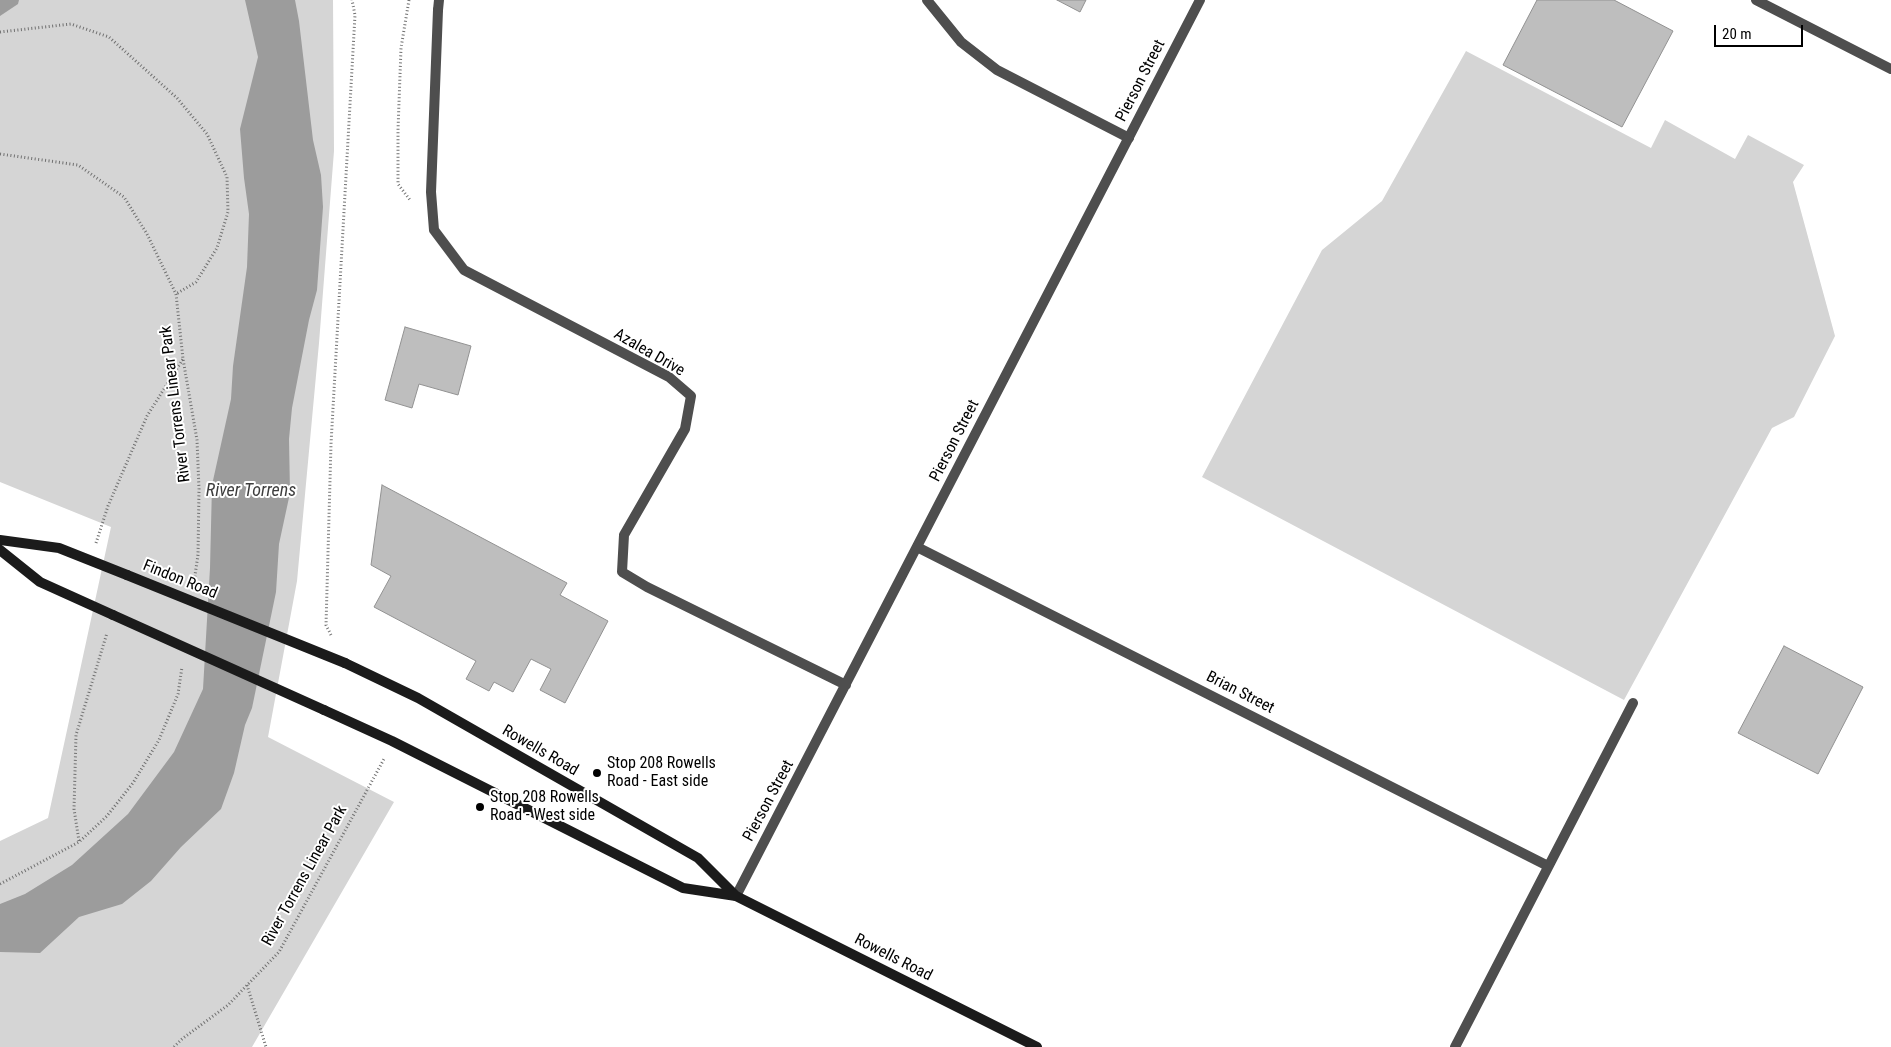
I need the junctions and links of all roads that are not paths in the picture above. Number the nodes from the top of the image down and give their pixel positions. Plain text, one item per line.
1 (927, 0) edge
2 (1200, 0) edge
3 (1756, 0) edge
4 (439, 5) edge
5 (1891, 69) edge
6 (1129, 138) junction
7 (0, 540) edge
8 (917, 547) junction
9 (0, 550) edge
10 (344, 663) joint
11 (846, 685) junction
12 (1633, 702) dead end
13 (1548, 866) junction
14 (736, 896) junction
15 (1037, 1047) edge
16 (1455, 1047) edge

1 - 6 street
2 - 6 street, Pierson Street
3 - 5 street
4 - 11 street, Azalea Drive
6 - 8 street, Pierson Street
7 - 10 main road, Findon Road, bridge
8 - 11 street, Pierson Street
8 - 13 street, Brian Street
9 - 14 main road, Rowells Road, bridge
10 - 14 main road, Rowells Road
11 - 14 street, Pierson Street
12 - 13 street
13 - 16 street
14 - 15 main road, Rowells Road

